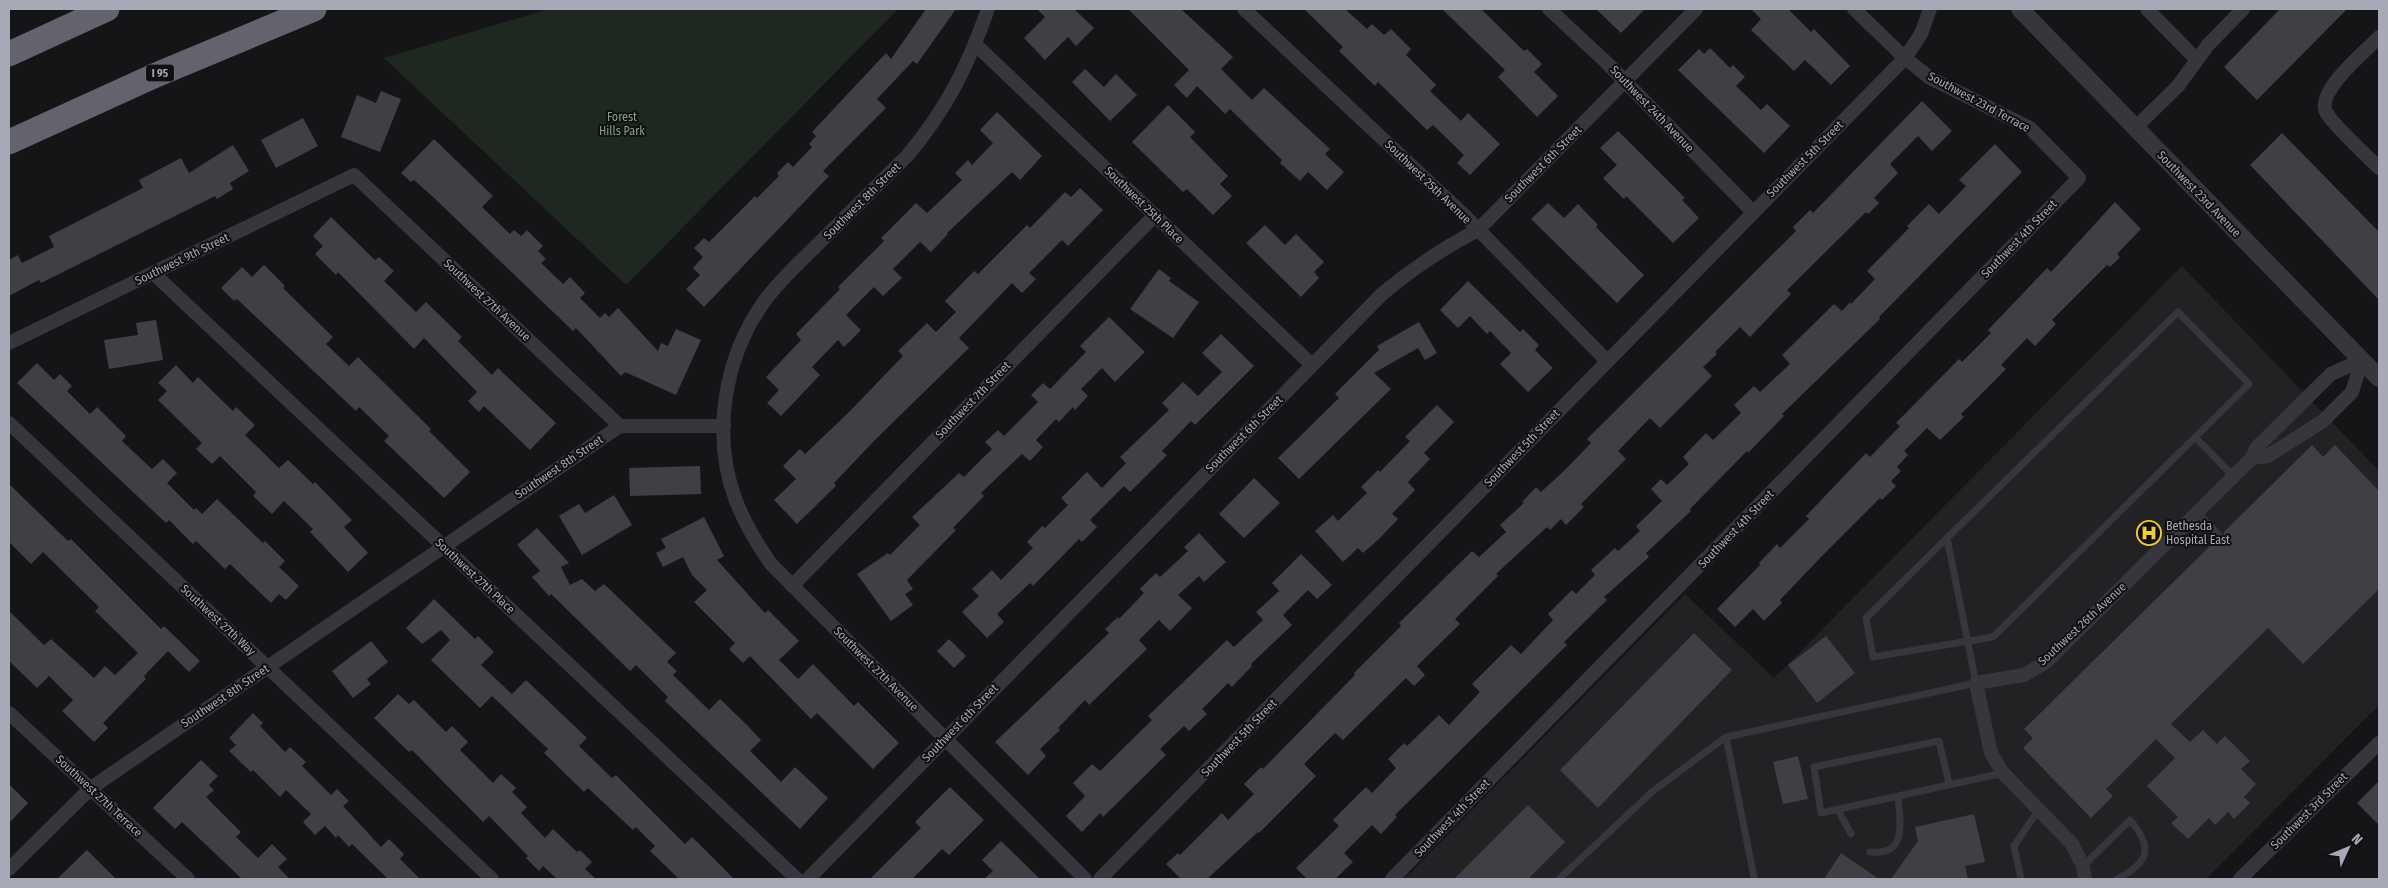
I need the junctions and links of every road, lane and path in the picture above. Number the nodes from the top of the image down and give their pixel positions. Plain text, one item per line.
1 (107, 9) edge
2 (314, 9) edge
3 (988, 9) edge
4 (1244, 9) edge
5 (1548, 9) edge
6 (1696, 9) edge
7 (1854, 9) edge
8 (1930, 9) edge
9 (2020, 9) edge
10 (2147, 9) edge
11 (2243, 9) edge
12 (2379, 38) edge
13 (975, 44) junction
14 (9, 54) edge
15 (1905, 58) junction
16 (2196, 59) junction
17 (1625, 81) junction
18 (2135, 128) junction
19 (9, 142) edge
20 (2379, 168) edge
21 (354, 175) joint
22 (2079, 178) joint
23 (1753, 212) junction
24 (1154, 215) junction
25 (1478, 230) junction
26 (154, 273) junction
27 (9, 343) edge
28 (2362, 360) junction
29 (1607, 361) junction
30 (1312, 365) junction
31 (2379, 378) edge
32 (9, 423) edge
33 (620, 426) junction
34 (724, 426) junction
35 (2195, 437) junction
36 (2252, 458) junction
37 (2234, 477) junction
38 (2197, 512) junction
39 (2220, 536) dead end
40 (1947, 538) junction
41 (444, 546) junction
42 (792, 586) junction
43 (1967, 642) junction
44 (268, 667) junction
45 (1976, 683) junction
46 (9, 713) edge
47 (1726, 736) junction
48 (945, 738) junction
49 (2379, 742) edge
50 (2003, 773) junction
51 (1949, 784) junction
52 (91, 788) junction
53 (1898, 797) junction
54 (2039, 809) junction
55 (1838, 810) junction
56 (1851, 834) dead end
57 (1870, 852) dead end
58 (9, 869) edge
59 (1568, 871) junction
60 (2084, 873) edge
61 (1754, 877) dead end
62 (188, 879) edge
63 (492, 879) edge
64 (796, 879) edge
65 (808, 879) edge
66 (1085, 879) edge
67 (1100, 879) edge
68 (1392, 879) edge
69 (1560, 879) edge
70 (1570, 879) edge
71 (2021, 879) edge
72 (2117, 879) edge
73 (2240, 879) edge

1 - 14 highway
2 - 19 highway, I 95
3 - 13 street, Southwest 8th Street
4 - 25 street, Southwest 25th Avenue
5 - 17 street, Southwest 24th Avenue
6 - 17 street, Southwest 6th Street
7 - 15 street, Southwest 23rd Terrace
8 - 15 street, Southwest 5th Street
9 - 18 street, Southwest 23rd Avenue
10 - 16 street
11 - 16 street
12 - 20 street
13 - 24 street, Southwest 25th Place
13 - 34 street, Southwest 8th Street
15 - 22 street, Southwest 23rd Terrace
15 - 23 street, Southwest 5th Street
16 - 18 street
17 - 23 street, Southwest 24th Avenue
17 - 25 street, Southwest 6th Street
18 - 28 street, Southwest 23rd Avenue
21 - 26 street, Southwest 9th Street
21 - 33 street, Southwest 27th Avenue
22 - 68 street, Southwest 4th Street
23 - 29 street, Southwest 5th Street
24 - 30 street, Southwest 25th Place
24 - 42 street, Southwest 7th Street
25 - 29 street, Southwest 25th Avenue
25 - 30 street, Southwest 6th Street
26 - 27 street, Southwest 9th Street
26 - 41 street, Southwest 27th Place
28 - 31 street, Southwest 23rd Avenue
28 - 36 street, Southwest 26th Avenue
28 - 36 street
29 - 67 street, Southwest 5th Street
30 - 48 street, Southwest 6th Street
32 - 44 street, Southwest 27th Way
33 - 34 street
33 - 41 street, Southwest 8th Street
34 - 42 street, Southwest 27th Avenue
35 - 37 lane
35 - 40 lane
35 - 43 lane
36 - 37 street, Southwest 26th Avenue
37 - 38 street, Southwest 26th Avenue
38 - 39 lane
38 - 45 street, Southwest 26th Avenue
40 - 43 lane
40 - 43 lane
41 - 44 street, Southwest 8th Street
41 - 64 street, Southwest 27th Place
42 - 48 street, Southwest 27th Avenue
43 - 45 lane
44 - 52 street, Southwest 8th Street
44 - 63 street, Southwest 27th Way
45 - 47 lane
45 - 50 street
46 - 52 street, Southwest 27th Terrace
47 - 59 lane
47 - 61 lane
48 - 65 street, Southwest 6th Street
48 - 66 street, Southwest 27th Avenue
49 - 73 street, Southwest 3rd Street
50 - 51 lane
50 - 54 street
51 - 53 lane
51 - 55 lane
52 - 58 street, Southwest 8th Street
52 - 62 street, Southwest 27th Terrace
53 - 55 lane
53 - 57 lane
54 - 60 street
54 - 71 lane
55 - 56 lane
59 - 69 lane
59 - 70 lane
60 - 72 lane

